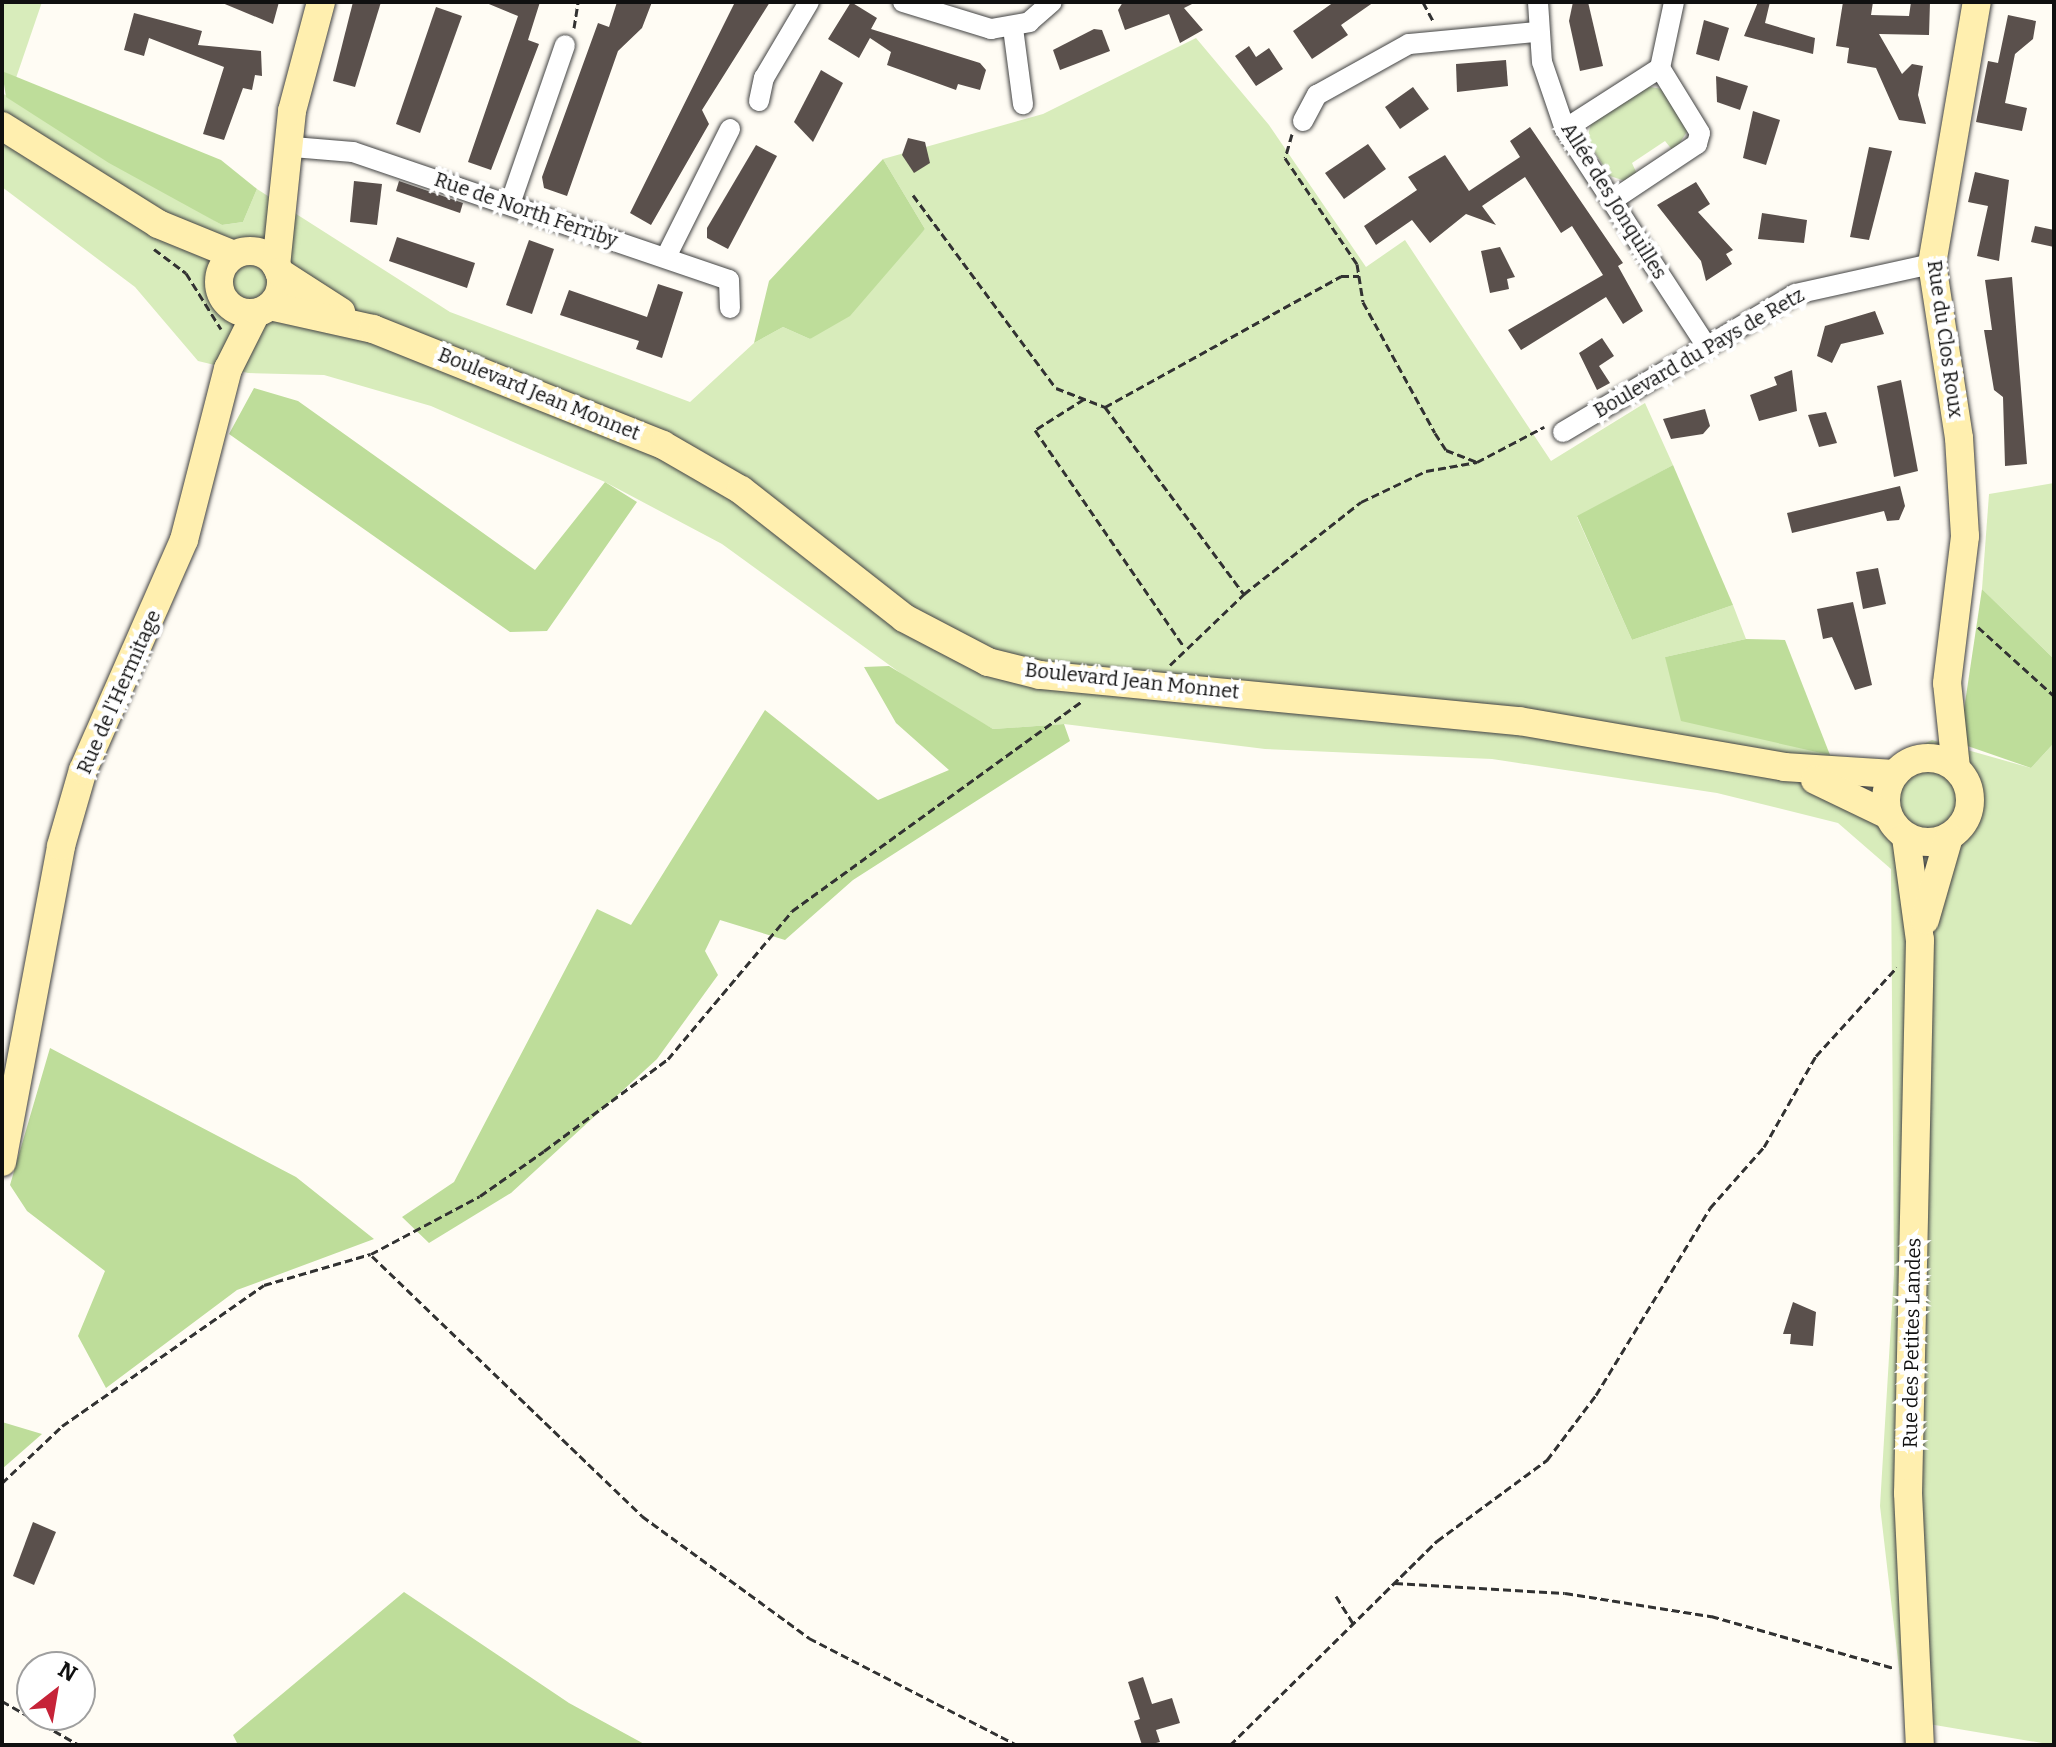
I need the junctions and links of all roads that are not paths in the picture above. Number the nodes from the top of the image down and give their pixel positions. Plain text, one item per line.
1 (321, 2) edge
2 (809, 2) edge
3 (903, 2) edge
4 (1052, 2) edge
5 (1538, 2) edge
6 (1674, 2) edge
7 (1977, 2) edge
8 (1013, 28) junction
9 (1537, 32) junction
10 (565, 45) road end
11 (1660, 68) junction
12 (759, 101) dead end
13 (1023, 104) dead end
14 (1303, 121) road end
15 (2, 126) edge
16 (730, 129) dead end
17 (1565, 129) junction
18 (293, 147) junction
19 (286, 184) junction
20 (1613, 200) junction
21 (510, 204) junction
22 (152, 234) junction
23 (238, 253) junction
24 (666, 257) junction
25 (1932, 264) junction
26 (278, 269) junction
27 (224, 306) junction
28 (730, 308) dead end
29 (263, 309) junction
30 (373, 329) junction
31 (1706, 345) junction
32 (228, 369) junction
33 (1563, 432) road end
34 (1947, 683) junction
35 (1784, 767) junction
36 (1903, 768) junction
37 (1956, 768) junction
38 (1897, 826) junction
39 (1949, 837) junction
40 (1920, 940) junction
41 (2, 1162) edge
42 (1920, 1745) edge

1 - 18 street
2 - 12 street
3 - 8 street
4 - 8 street
5 - 9 street, Allée des Jonquilles
6 - 11 street
7 - 25 street, Rue du Clos Roux
8 - 13 street
9 - 14 street
9 - 17 street, Allée des Jonquilles
10 - 21 street
11 - 17 street
11 - 20 street
15 - 22 street
16 - 24 street
17 - 20 street, Allée des Jonquilles
18 - 19 street
18 - 21 street, Rue de North Ferriby
19 - 23 street
19 - 26 street
20 - 31 street, Allée des Jonquilles
21 - 24 street, Rue de North Ferriby
22 - 23 street
22 - 27 street
23 - 26 street, Boulevard Jean Monnet
23 - 27 street
24 - 28 street, Rue de North Ferriby
25 - 31 street, Boulevard du Pays de Retz
25 - 34 street, Rue du Clos Roux
26 - 29 street, Rue de l'Hermitage
26 - 30 street, Boulevard Jean Monnet
27 - 29 street, Boulevard Jean Monnet
27 - 32 street, Rue de l'Hermitage
29 - 30 street, Boulevard Jean Monnet
29 - 32 street, Rue de l'Hermitage
30 - 35 street, Boulevard Jean Monnet
31 - 33 street, Boulevard du Pays de Retz
32 - 41 street, Rue de l'Hermitage
34 - 36 street
34 - 37 street
35 - 36 street, Boulevard Jean Monnet
35 - 38 street, Boulevard Jean Monnet
36 - 37 street
36 - 38 street
37 - 39 street
38 - 39 street
38 - 40 street, Rue des Petites Landes
39 - 40 street, Rue des Petites Landes
40 - 42 street, Rue des Petites Landes

